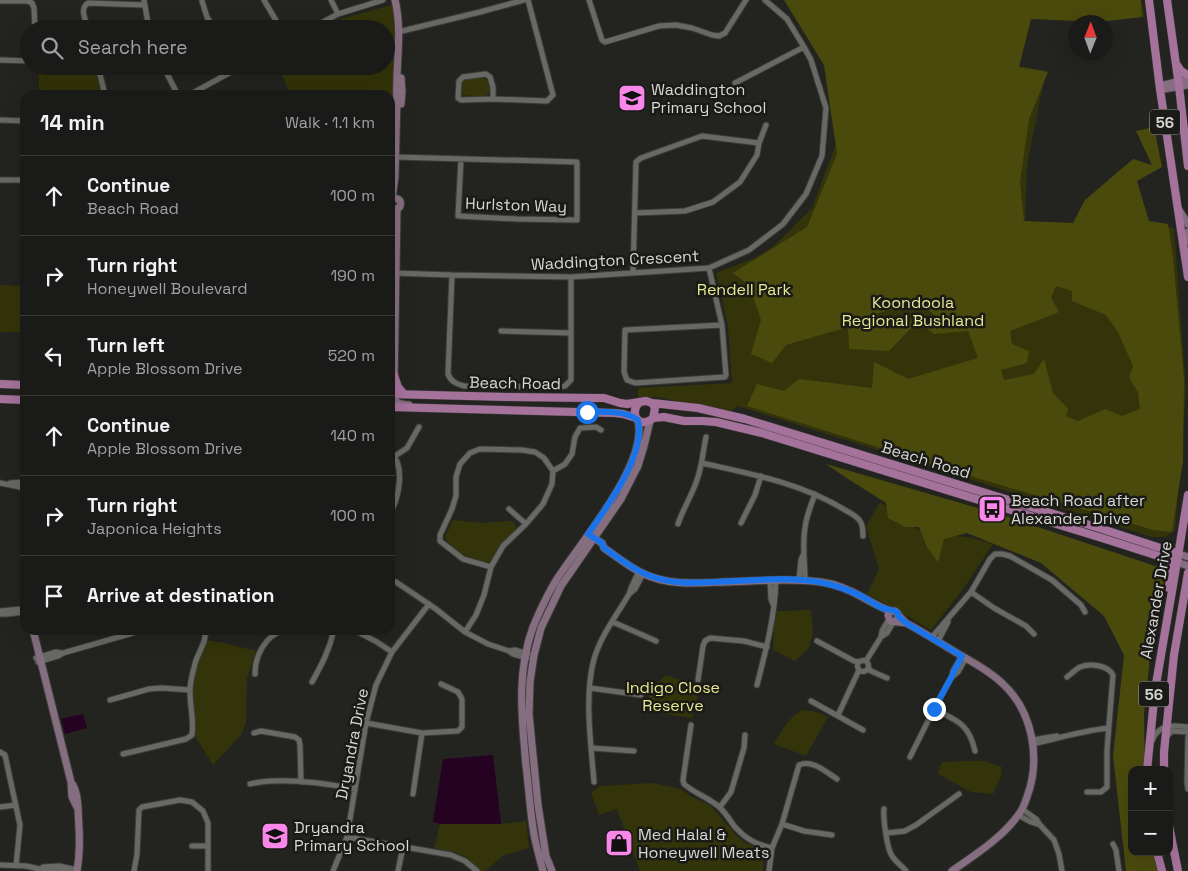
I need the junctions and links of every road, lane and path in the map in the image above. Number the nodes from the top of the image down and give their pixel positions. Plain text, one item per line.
1 (264, 0) edge
2 (330, 0) edge
3 (383, 0) edge
4 (395, 0) edge
5 (400, 0) edge
6 (526, 0) edge
7 (589, 0) edge
8 (746, 0) edge
9 (765, 0) edge
10 (1149, 0) edge
11 (1167, 0) edge
12 (0, 1) edge
13 (202, 1) edge
14 (144, 2) edge
15 (338, 14) junction
16 (35, 20) edge
17 (86, 20) edge
18 (147, 20) edge
19 (209, 20) edge
20 (276, 20) edge
21 (327, 20) edge
22 (401, 32) junction
23 (804, 47) junction
24 (0, 60) edge
25 (20, 61) edge
26 (1175, 61) junction
27 (100, 75) edge
28 (168, 75) edge
29 (224, 75) edge
30 (1188, 77) edge
31 (735, 83) dead end
32 (1178, 84) junction
33 (1188, 85) edge
34 (1160, 88) junction
35 (104, 90) edge
36 (175, 90) edge
37 (197, 90) edge
38 (493, 99) junction
39 (0, 120) edge
40 (20, 121) edge
41 (766, 126) dead end
42 (759, 143) junction
43 (397, 157) junction
44 (461, 159) junction
45 (1188, 166) edge
46 (395, 174) edge
47 (0, 180) edge
48 (20, 180) edge
49 (395, 200) edge
50 (395, 207) edge
51 (1179, 210) junction
52 (635, 213) junction
53 (1188, 224) edge
54 (1188, 232) edge
55 (1184, 244) junction
56 (709, 268) junction
57 (395, 273) edge
58 (633, 273) junction
59 (452, 275) junction
60 (570, 277) junction
61 (1188, 277) edge
62 (722, 325) junction
63 (501, 331) dead end
64 (570, 333) junction
65 (395, 380) edge
66 (0, 385) edge
67 (20, 386) edge
68 (395, 393) edge
69 (404, 394) junction
70 (0, 399) edge
71 (20, 400) edge
72 (395, 400) edge
73 (639, 403) junction
74 (652, 403) junction
75 (395, 408) edge
76 (426, 408) junction
77 (637, 419) junction
78 (652, 420) junction
79 (419, 427) dead end
80 (601, 430) dead end
81 (706, 436) dead end
82 (395, 453) edge
83 (641, 458) junction
84 (395, 461) edge
85 (702, 462) junction
86 (553, 471) junction
87 (761, 476) junction
88 (624, 478) junction
89 (0, 482) edge
90 (20, 482) edge
91 (20, 487) edge
92 (815, 494) junction
93 (1188, 495) edge
94 (395, 500) edge
95 (509, 509) dead end
96 (741, 523) dead end
97 (526, 524) junction
98 (678, 524) dead end
99 (863, 536) dead end
100 (1127, 536) junction
101 (590, 538) junction
102 (1181, 540) junction
103 (1188, 557) edge
104 (1163, 558) junction
105 (1178, 558) junction
106 (1188, 566) edge
107 (491, 567) junction
108 (641, 573) junction
109 (1188, 577) edge
110 (773, 580) junction
111 (802, 580) junction
112 (395, 582) edge
113 (971, 592) junction
114 (429, 604) junction
115 (20, 611) edge
116 (0, 612) edge
117 (1085, 612) dead end
118 (892, 617) junction
119 (1167, 620) junction
120 (613, 622) junction
121 (465, 632) junction
122 (1034, 634) dead end
123 (33, 635) edge
124 (126, 635) edge
125 (206, 635) edge
126 (274, 635) edge
127 (333, 635) edge
128 (364, 635) edge
129 (935, 639) junction
130 (656, 641) dead end
131 (817, 641) dead end
132 (767, 647) junction
133 (392, 652) junction
134 (526, 655) junction
135 (534, 657) junction
136 (964, 657) junction
137 (39, 659) junction
138 (866, 661) junction
139 (858, 662) junction
140 (868, 668) junction
141 (860, 670) junction
142 (256, 674) dead end
143 (1067, 677) dead end
144 (887, 678) dead end
145 (698, 680) dead end
146 (312, 682) dead end
147 (442, 684) dead end
148 (757, 685) dead end
149 (590, 688) junction
150 (190, 690) junction
151 (641, 695) dead end
152 (110, 700) dead end
153 (811, 701) dead end
154 (934, 709) junction
155 (838, 715) junction
156 (366, 723) junction
157 (691, 725) dead end
158 (1166, 726) junction
159 (1188, 727) edge
160 (1108, 728) junction
161 (863, 730) dead end
162 (422, 732) junction
163 (1188, 732) edge
164 (254, 733) dead end
165 (744, 735) dead end
166 (1188, 737) edge
167 (1165, 739) junction
168 (1033, 742) junction
169 (591, 748) junction
170 (634, 751) dead end
171 (975, 751) dead end
172 (0, 752) edge
173 (123, 754) dead end
174 (910, 757) dead end
175 (1147, 766) edge
176 (1148, 766) edge
177 (1164, 766) edge
178 (837, 778) dead end
179 (532, 780) junction
180 (301, 782) junction
181 (594, 782) dead end
182 (250, 784) dead end
183 (354, 789) junction
184 (1188, 789) edge
185 (1087, 792) dead end
186 (413, 794) dead end
187 (959, 794) dead end
188 (16, 805) junction
189 (0, 807) edge
190 (720, 807) junction
191 (884, 809) dead end
192 (1020, 812) junction
193 (782, 824) junction
194 (887, 833) junction
195 (534, 835) junction
196 (542, 835) junction
197 (832, 835) dead end
198 (347, 837) junction
199 (1113, 844) dead end
200 (192, 846) dead end
201 (208, 846) junction
202 (1173, 846) edge
203 (403, 847) junction
204 (772, 848) junction
205 (1158, 856) edge
206 (0, 865) edge
207 (16, 866) junction
208 (74, 870) edge
209 (134, 871) edge
210 (208, 871) edge
211 (333, 871) edge
212 (398, 871) edge
213 (476, 871) edge
214 (543, 871) edge
215 (552, 871) edge
216 (770, 871) edge
217 (906, 871) edge
218 (952, 871) edge
219 (1062, 871) edge
220 (1119, 871) edge
221 (1162, 871) edge
222 (1178, 871) edge

1 - 20 street
2 - 15 street
3 - 15 street
4 - 22 street
5 - 22 street
6 - 22 street
6 - 38 street
7 - 8 street
9 - 23 street, Waddington Crescent
10 - 34 main road, 56
11 - 26 main road, 56
12 - 16 street
13 - 19 street
14 - 17 street
14 - 18 street
15 - 21 street
22 - 43 street
23 - 31 street
23 - 56 street, Waddington Crescent
24 - 25 street
26 - 30 main road
26 - 32 main road, 56
27 - 35 street
28 - 36 street
29 - 37 street
30 - 32 street
32 - 33 street
32 - 34 street
32 - 45 main road, 56
34 - 51 main road, 56
38 - 38 street
39 - 40 street
41 - 42 street
42 - 52 street
42 - 52 street
43 - 44 street, Hurlston Way
43 - 46 street
44 - 44 street, Hurlston Way
47 - 48 street
49 - 50 street
51 - 53 street
51 - 55 main road, 56
52 - 58 street
54 - 55 street
55 - 61 main road, 56
56 - 58 street, Waddington Crescent
56 - 62 street
57 - 59 street, Waddington Crescent
58 - 60 street, Waddington Crescent
59 - 60 street, Waddington Crescent
59 - 64 street
60 - 64 street
62 - 62 street
63 - 64 street
65 - 69 main road
66 - 67 main road
68 - 69 main road, Beach Road
69 - 73 main road, Beach Road
70 - 71 main road
72 - 76 street
73 - 74 main road
73 - 77 main road
74 - 78 main road
74 - 100 main road, Beach Road
75 - 76 main road, Beach Road
76 - 77 main road, Beach Road
77 - 78 main road
77 - 88 street
78 - 83 street
78 - 104 main road, Beach Road
79 - 82 street
80 - 86 street
81 - 85 street
83 - 88 street
83 - 101 street
84 - 94 street
85 - 87 street
85 - 98 street
86 - 97 street
86 - 107 street
87 - 92 street
87 - 96 street
88 - 101 street
89 - 90 street
89 - 91 street
92 - 99 street
92 - 111 street
93 - 102 main road, Alexander Drive / 56
95 - 97 street
97 - 107 street
100 - 102 main road
100 - 105 main road, Beach Road
101 - 108 street
101 - 134 street
101 - 135 street
102 - 105 main road, Alexander Drive / 56
103 - 105 street, Beach Road
104 - 105 main road, Beach Road
104 - 119 main road
105 - 106 street, Beach Road
105 - 119 main road, Alexander Drive / 56
107 - 121 street
108 - 110 street
108 - 120 street
109 - 158 main road, Alexander Drive / 56
110 - 111 street
110 - 132 street
111 - 118 street
112 - 114 street
113 - 117 street
113 - 122 street
113 - 129 street
114 - 121 street
114 - 133 street, Dryandra Drive
115 - 116 street
118 - 129 street
118 - 138 street
119 - 175 main road, Alexander Drive / 56
120 - 130 street
120 - 149 street
121 - 134 street
123 - 137 street
124 - 137 street
125 - 150 street
126 - 142 street
127 - 146 street
128 - 133 street
129 - 136 street
131 - 139 street
132 - 145 street
132 - 148 street
133 - 156 street, Dryandra Drive
134 - 135 street
134 - 179 street
135 - 179 street
136 - 154 street
136 - 168 street
137 - 208 street
138 - 139 street
138 - 140 street
139 - 141 street
140 - 141 street
140 - 144 street
141 - 155 street
143 - 160 street
147 - 162 street
149 - 151 street
149 - 169 street
150 - 152 street
150 - 173 street
153 - 155 street
154 - 171 street
154 - 174 street
155 - 161 street
156 - 162 street
156 - 183 street, Dryandra Drive
157 - 190 street
158 - 159 street
158 - 167 main road, Alexander Drive / 56
158 - 176 street
160 - 168 street
160 - 185 street
162 - 186 street
163 - 167 street
164 - 180 street
165 - 190 street
166 - 184 street
167 - 177 main road, Alexander Drive / 56
168 - 192 street
169 - 170 street
169 - 181 street
172 - 188 street
178 - 193 street
179 - 195 street
179 - 196 street
180 - 182 street
180 - 183 street
183 - 198 street, Dryandra Drive
187 - 194 street
188 - 189 street
188 - 207 street
190 - 204 street
191 - 194 street
192 - 218 street
192 - 219 street
193 - 197 street
193 - 204 street
194 - 217 street
195 - 196 street
195 - 214 street
196 - 215 street
198 - 203 street
198 - 211 street, Dryandra Drive
199 - 220 street
200 - 201 street
201 - 209 street
201 - 210 street
202 - 222 main road
203 - 212 street
203 - 213 street
204 - 216 street
205 - 221 main road
206 - 207 street
207 - 208 street

